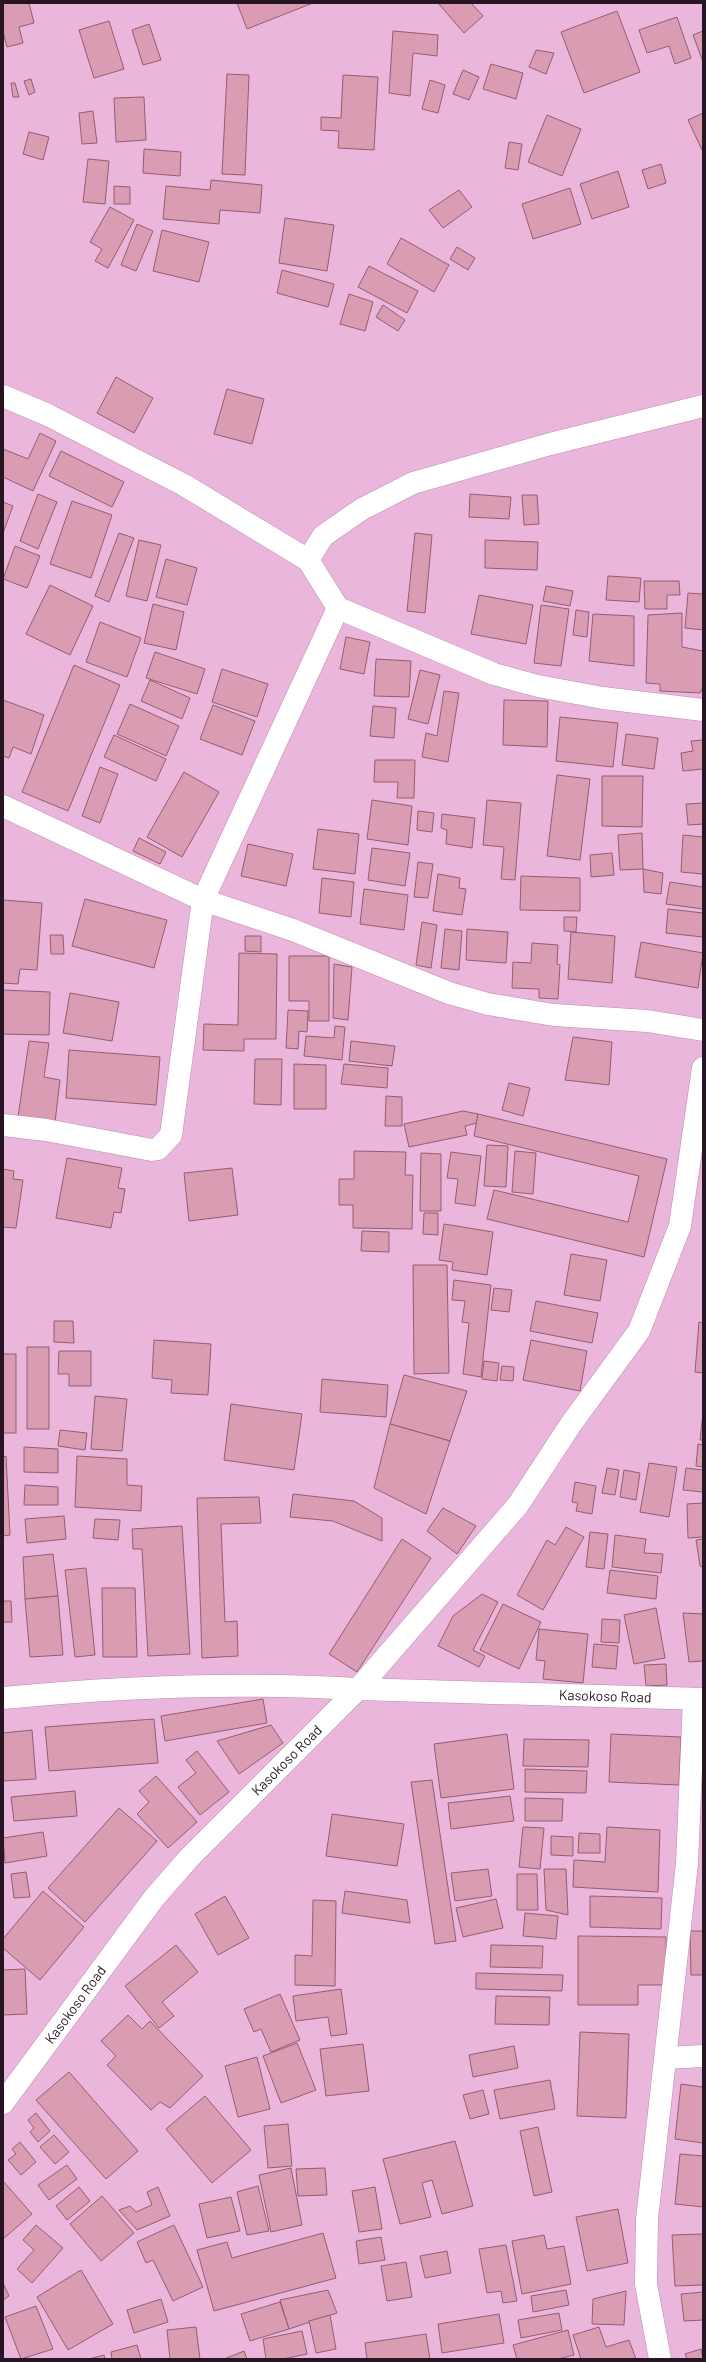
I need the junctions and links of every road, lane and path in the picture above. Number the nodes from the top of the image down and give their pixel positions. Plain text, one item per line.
1 (3, 396) edge
2 (703, 406) edge
3 (308, 560) junction
4 (338, 608) junction
5 (703, 710) edge
6 (3, 806) edge
7 (203, 900) junction
8 (703, 1030) edge
9 (703, 1068) edge
10 (3, 1125) edge
11 (358, 1689) junction
12 (3, 1698) edge
13 (698, 1699) edge
14 (703, 2056) edge
15 (666, 2058) junction
16 (3, 2103) edge
17 (660, 2359) edge

1 - 3 street
2 - 3 street
3 - 4 street
4 - 5 street
4 - 7 street
6 - 7 street
7 - 8 street
7 - 10 street
9 - 11 street
11 - 12 street
11 - 13 street, Kasokoso Road
11 - 16 street, Kasokoso Road
13 - 15 street
14 - 15 street
15 - 17 street

